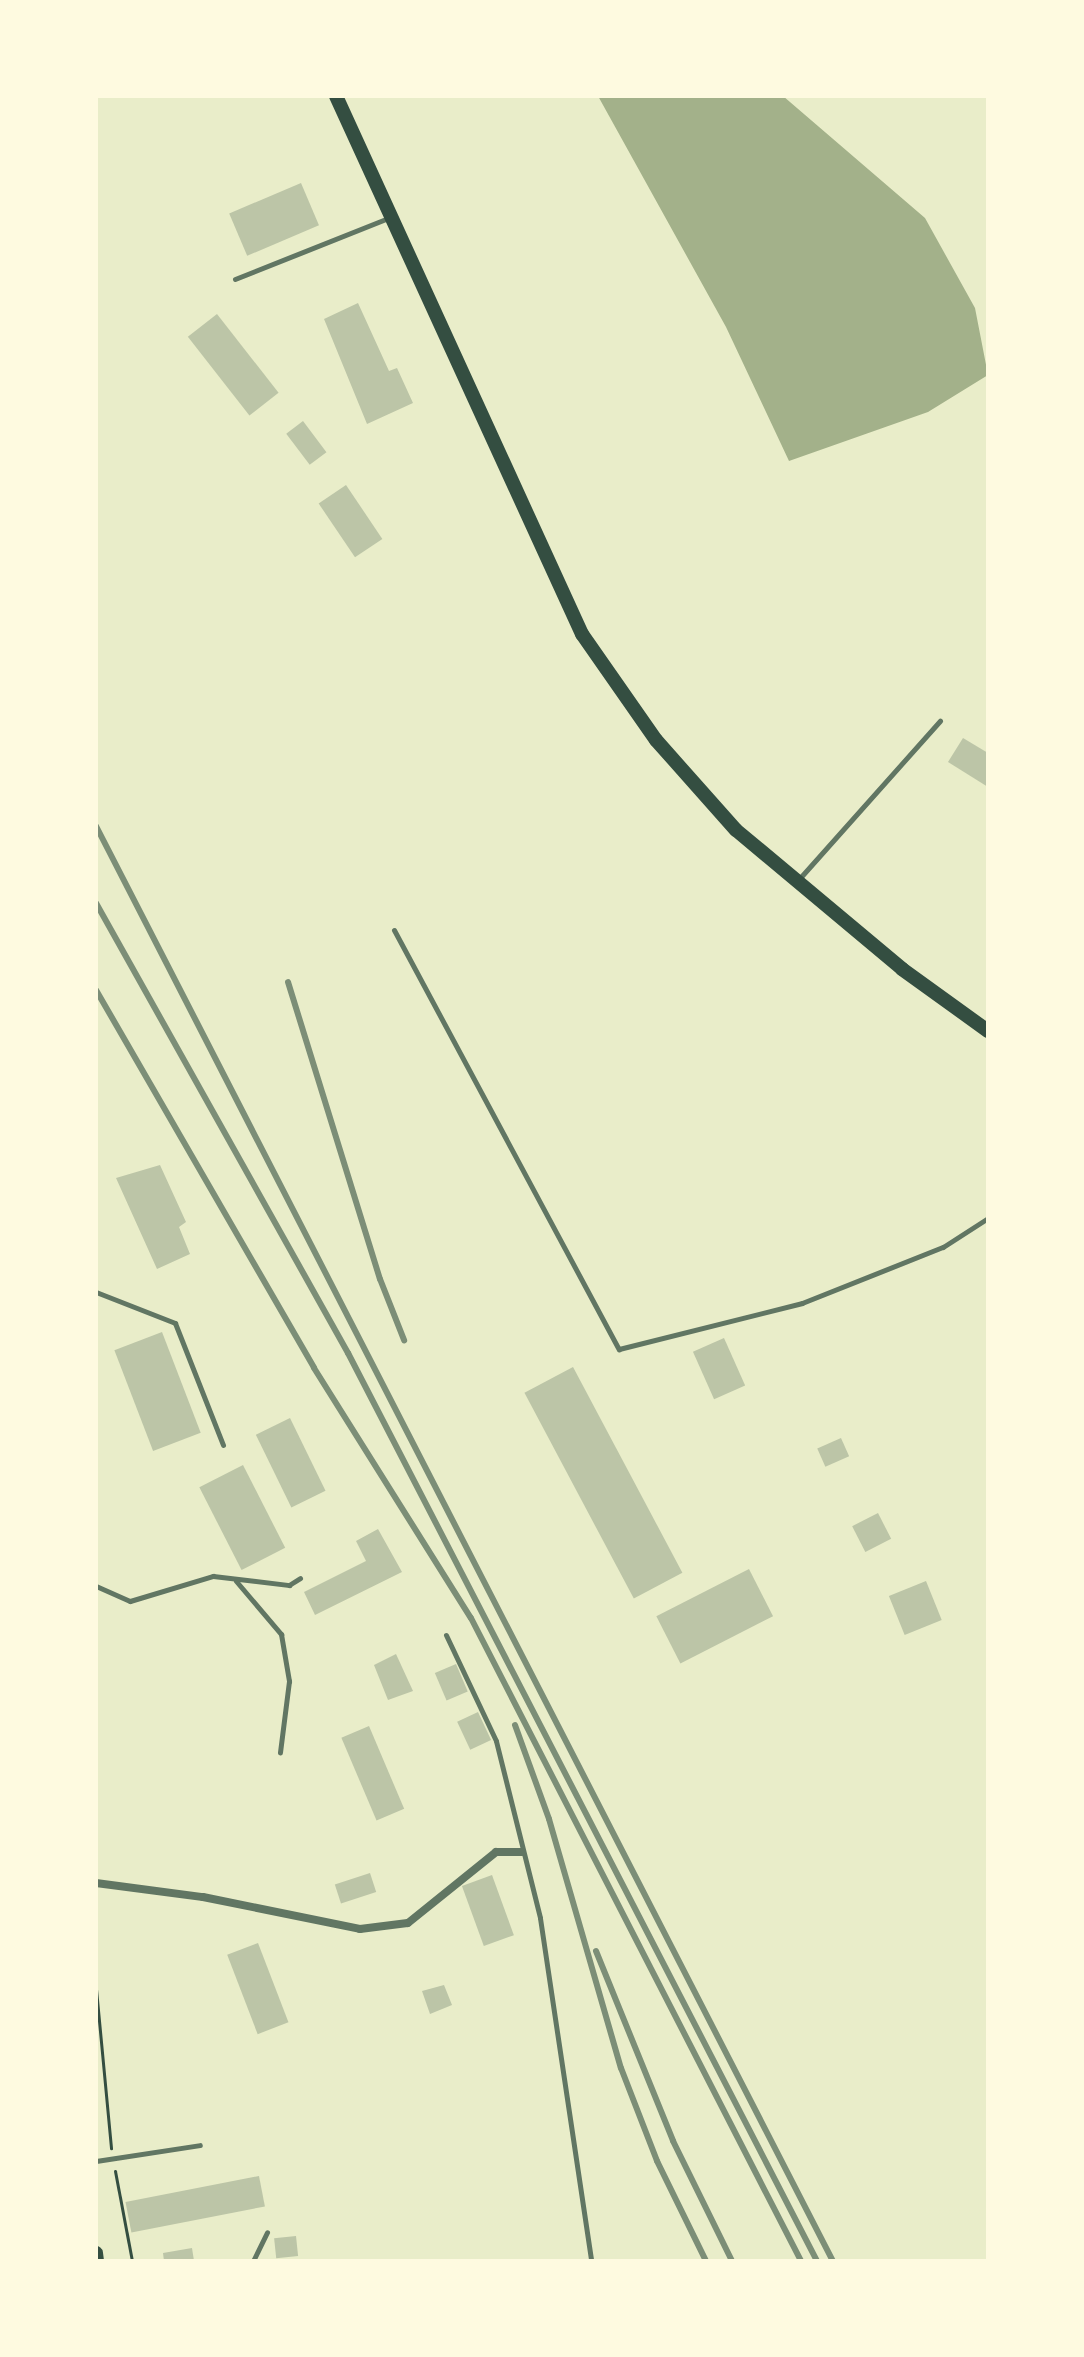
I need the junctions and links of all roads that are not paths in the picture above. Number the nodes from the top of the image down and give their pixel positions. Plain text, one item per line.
1 (336, 96) edge
2 (389, 218) junction
3 (235, 279) dead end
4 (940, 721) dead end
5 (796, 883) junction
6 (394, 930) dead end
7 (988, 1031) edge
8 (988, 1218) edge
9 (96, 1292) edge
10 (223, 1445) dead end
11 (300, 1578) dead end
12 (236, 1580) junction
13 (96, 1586) edge
14 (446, 1635) dead end
15 (280, 1752) dead end
16 (522, 1852) junction
17 (96, 1883) edge
18 (200, 2145) dead end
19 (96, 2161) edge
20 (267, 2232) dead end
21 (96, 2253) edge
22 (97, 2261) edge
23 (253, 2261) edge
24 (591, 2261) edge

1 - 2 main road
2 - 3 lane
2 - 5 main road
4 - 5 lane
5 - 7 main road
6 - 8 lane
9 - 10 lane
11 - 12 lane
12 - 13 lane
12 - 15 lane
14 - 16 lane
16 - 17 street
16 - 24 lane
18 - 19 lane
20 - 23 lane
21 - 22 main road

